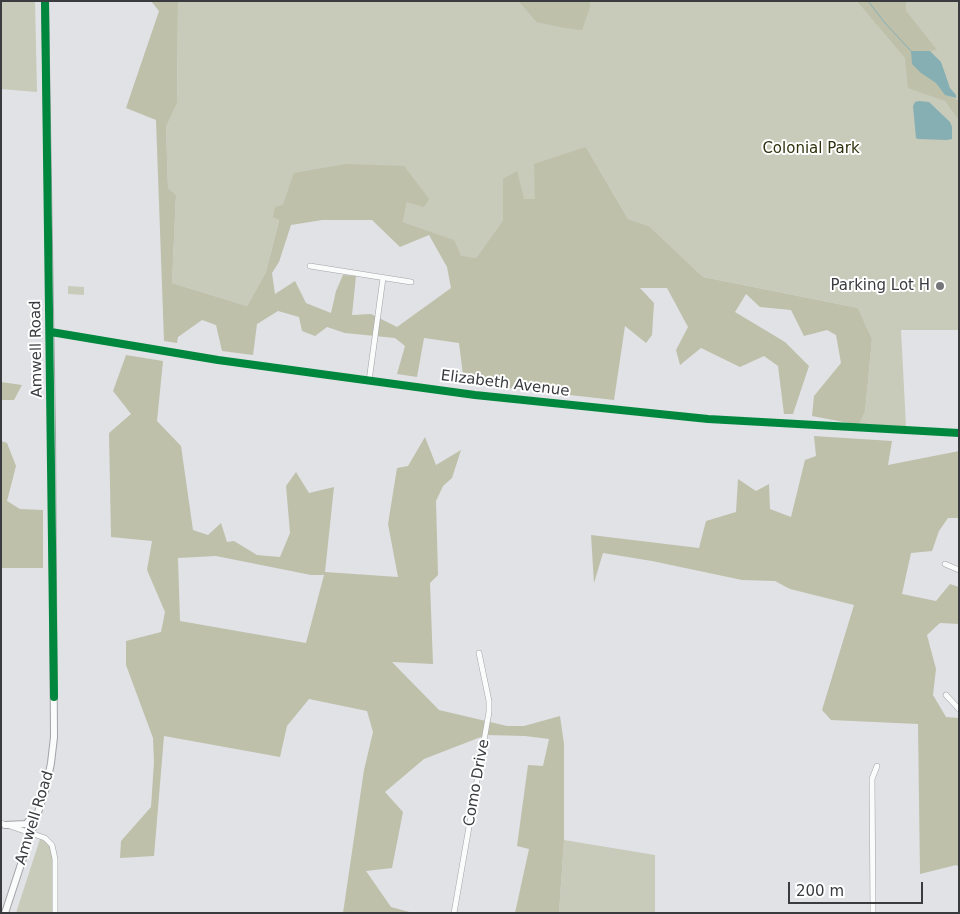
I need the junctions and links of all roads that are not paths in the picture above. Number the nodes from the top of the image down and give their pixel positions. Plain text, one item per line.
1 (45, 1) edge
2 (310, 266) dead end
3 (383, 278) junction
4 (411, 282) dead end
5 (51, 332) junction
6 (369, 381) junction
7 (959, 433) edge
8 (945, 564) dead end
9 (959, 570) edge
10 (479, 653) dead end
11 (946, 695) dead end
12 (959, 709) edge
13 (877, 766) dead end
14 (39, 809) junction
15 (3, 824) edge
16 (31, 834) junction
17 (5, 913) edge
18 (55, 913) edge
19 (454, 913) edge
20 (873, 913) edge

1 - 5 main road, Amwell Road
2 - 3 street
3 - 4 street
3 - 6 street
5 - 6 street, Elizabeth Avenue
5 - 14 main road, Amwell Road
6 - 7 street, Elizabeth Avenue
8 - 9 street
10 - 19 street, Como Drive
11 - 12 street
13 - 20 street
14 - 15 main road
14 - 16 main road, Amwell Road
15 - 16 street
16 - 17 main road, Amwell Road
16 - 18 street

